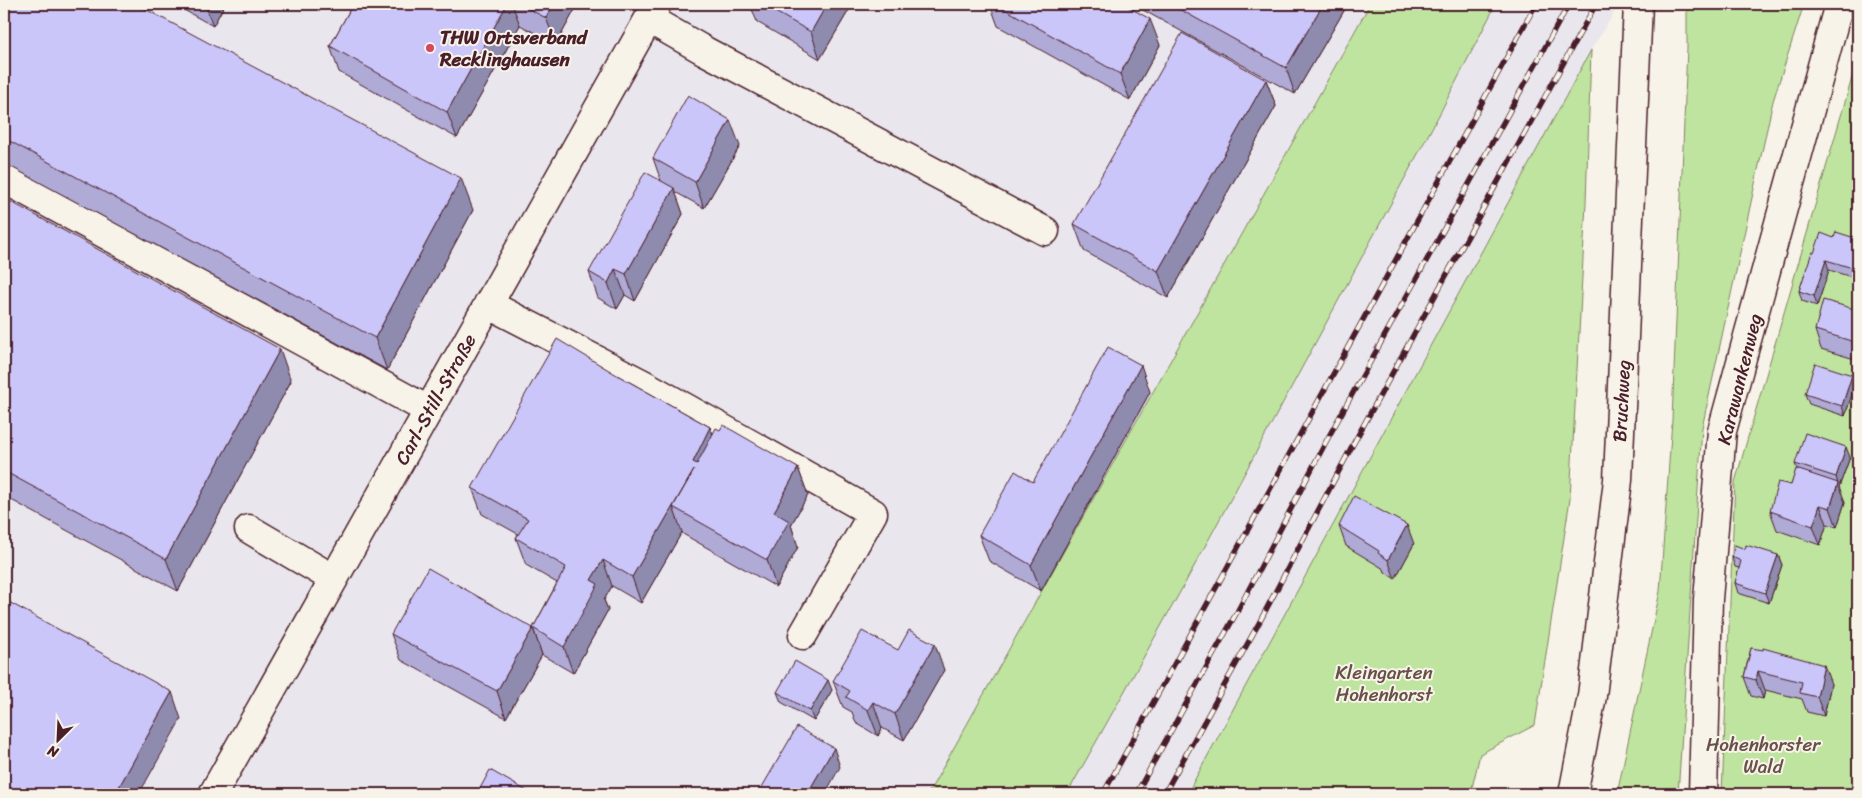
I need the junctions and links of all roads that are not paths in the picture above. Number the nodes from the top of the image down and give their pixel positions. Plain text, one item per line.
1 (1638, 4) edge
2 (1839, 4) edge
3 (653, 11) edge
4 (4, 179) edge
5 (1045, 230) dead end
6 (488, 304) junction
7 (428, 410) junction
8 (249, 529) dead end
9 (334, 579) junction
10 (803, 635) dead end
11 (212, 794) edge
12 (1572, 794) edge
13 (1704, 794) edge

1 - 12 street, Bruchweg
2 - 13 street, Karawankenweg
3 - 5 street
3 - 6 street, Carl-Still-Straße
4 - 7 street
6 - 7 street, Carl-Still-Straße
6 - 10 street
7 - 9 street, Carl-Still-Straße
8 - 9 street
9 - 11 street, Carl-Still-Straße

